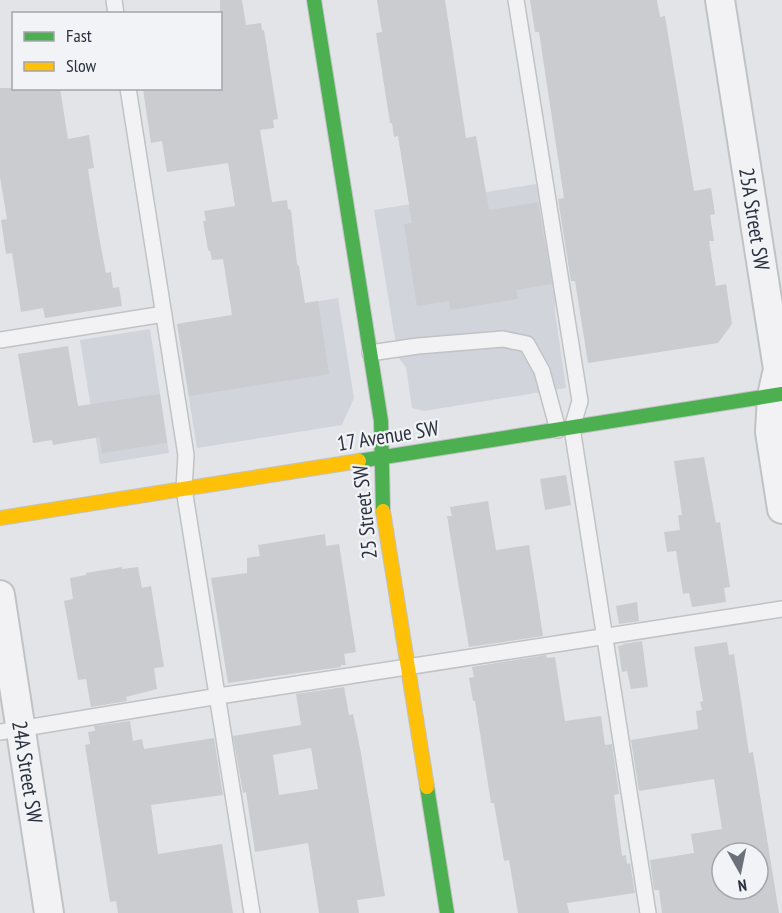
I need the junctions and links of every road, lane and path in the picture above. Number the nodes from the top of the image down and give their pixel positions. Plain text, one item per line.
1 (314, 0) edge
2 (516, 0) edge
3 (720, 0) edge
4 (128, 90) edge
5 (164, 314) junction
6 (777, 324) edge
7 (0, 340) edge
8 (370, 353) junction
9 (777, 395) edge
10 (565, 429) junction
11 (380, 458) junction
12 (184, 489) junction
13 (782, 509) edge
14 (0, 519) edge
15 (0, 595) edge
16 (782, 609) edge
17 (605, 636) junction
18 (408, 666) junction
19 (219, 696) junction
20 (10, 730) edge
21 (49, 913) edge
22 (252, 913) edge
23 (447, 913) edge
24 (648, 913) edge

1 - 8 street, 25 Street SW
2 - 10 lane
3 - 6 street, 25A Street SW
4 - 5 lane
5 - 7 lane
5 - 12 lane
6 - 9 street, 25A Street SW
8 - 10 lane
8 - 11 street, 25 Street SW
9 - 10 street, 17 Avenue SW
9 - 13 street, 25A Street SW
10 - 11 street, 17 Avenue SW
10 - 17 lane
11 - 12 street, 17 Avenue SW
11 - 18 street, 25 Street SW
12 - 14 street, 17 Avenue SW
12 - 19 lane
15 - 20 street, 24A Street SW
16 - 17 lane
17 - 18 lane
17 - 24 lane
18 - 19 lane
18 - 23 street, 25 Street SW
19 - 20 lane
19 - 22 lane
20 - 21 street, 24A Street SW

